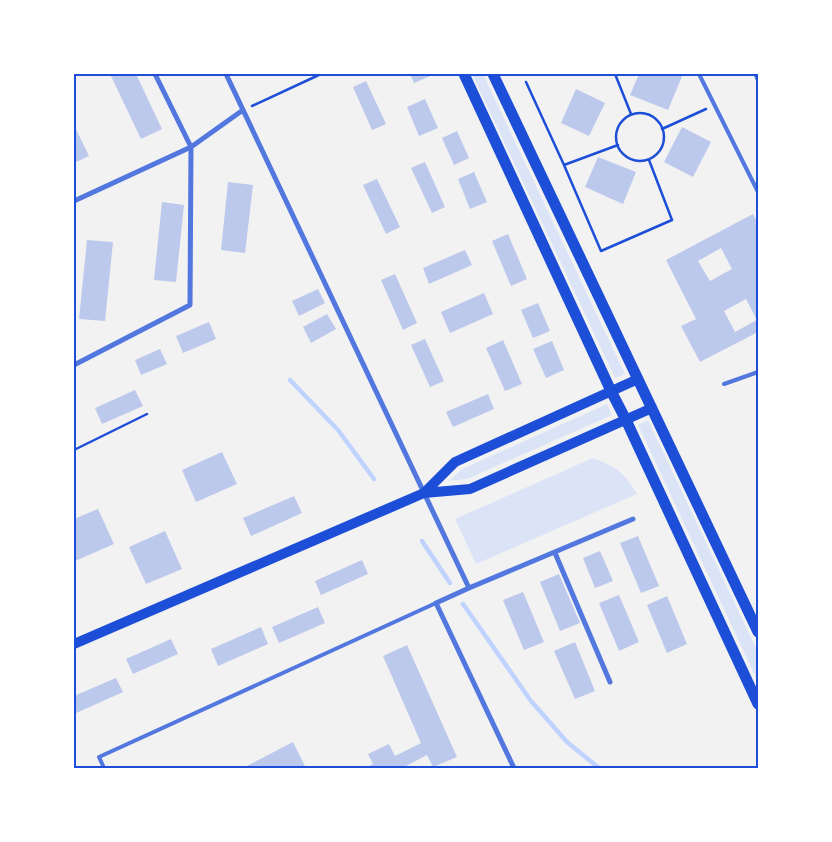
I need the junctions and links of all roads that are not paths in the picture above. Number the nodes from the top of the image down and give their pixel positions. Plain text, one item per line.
1 (156, 74) edge
2 (226, 74) edge
3 (464, 74) edge
4 (493, 74) edge
5 (699, 74) edge
6 (756, 74) edge
7 (758, 79) edge
8 (243, 110) junction
9 (191, 147) junction
10 (758, 192) edge
11 (74, 201) edge
12 (74, 365) edge
13 (758, 372) edge
14 (638, 379) junction
15 (724, 384) dead end
16 (611, 391) junction
17 (652, 408) junction
18 (626, 420) junction
19 (424, 493) junction
20 (632, 518) dead end
21 (555, 553) junction
22 (469, 588) junction
23 (436, 604) junction
24 (758, 632) edge
25 (74, 644) edge
26 (610, 682) dead end
27 (758, 704) edge
28 (104, 768) edge
29 (514, 768) edge

1 - 9 street
2 - 8 street
3 - 16 main road
4 - 14 main road
5 - 10 lane
6 - 7 street
8 - 9 street
8 - 19 street
9 - 11 street
9 - 12 street
13 - 15 lane
14 - 16 main road
14 - 17 main road
16 - 18 main road
16 - 19 main road
17 - 18 main road
17 - 24 main road
18 - 19 main road
18 - 27 main road
19 - 22 street
19 - 25 main road
20 - 21 street
21 - 22 street
21 - 26 street
22 - 23 street
23 - 28 lane
23 - 29 street

